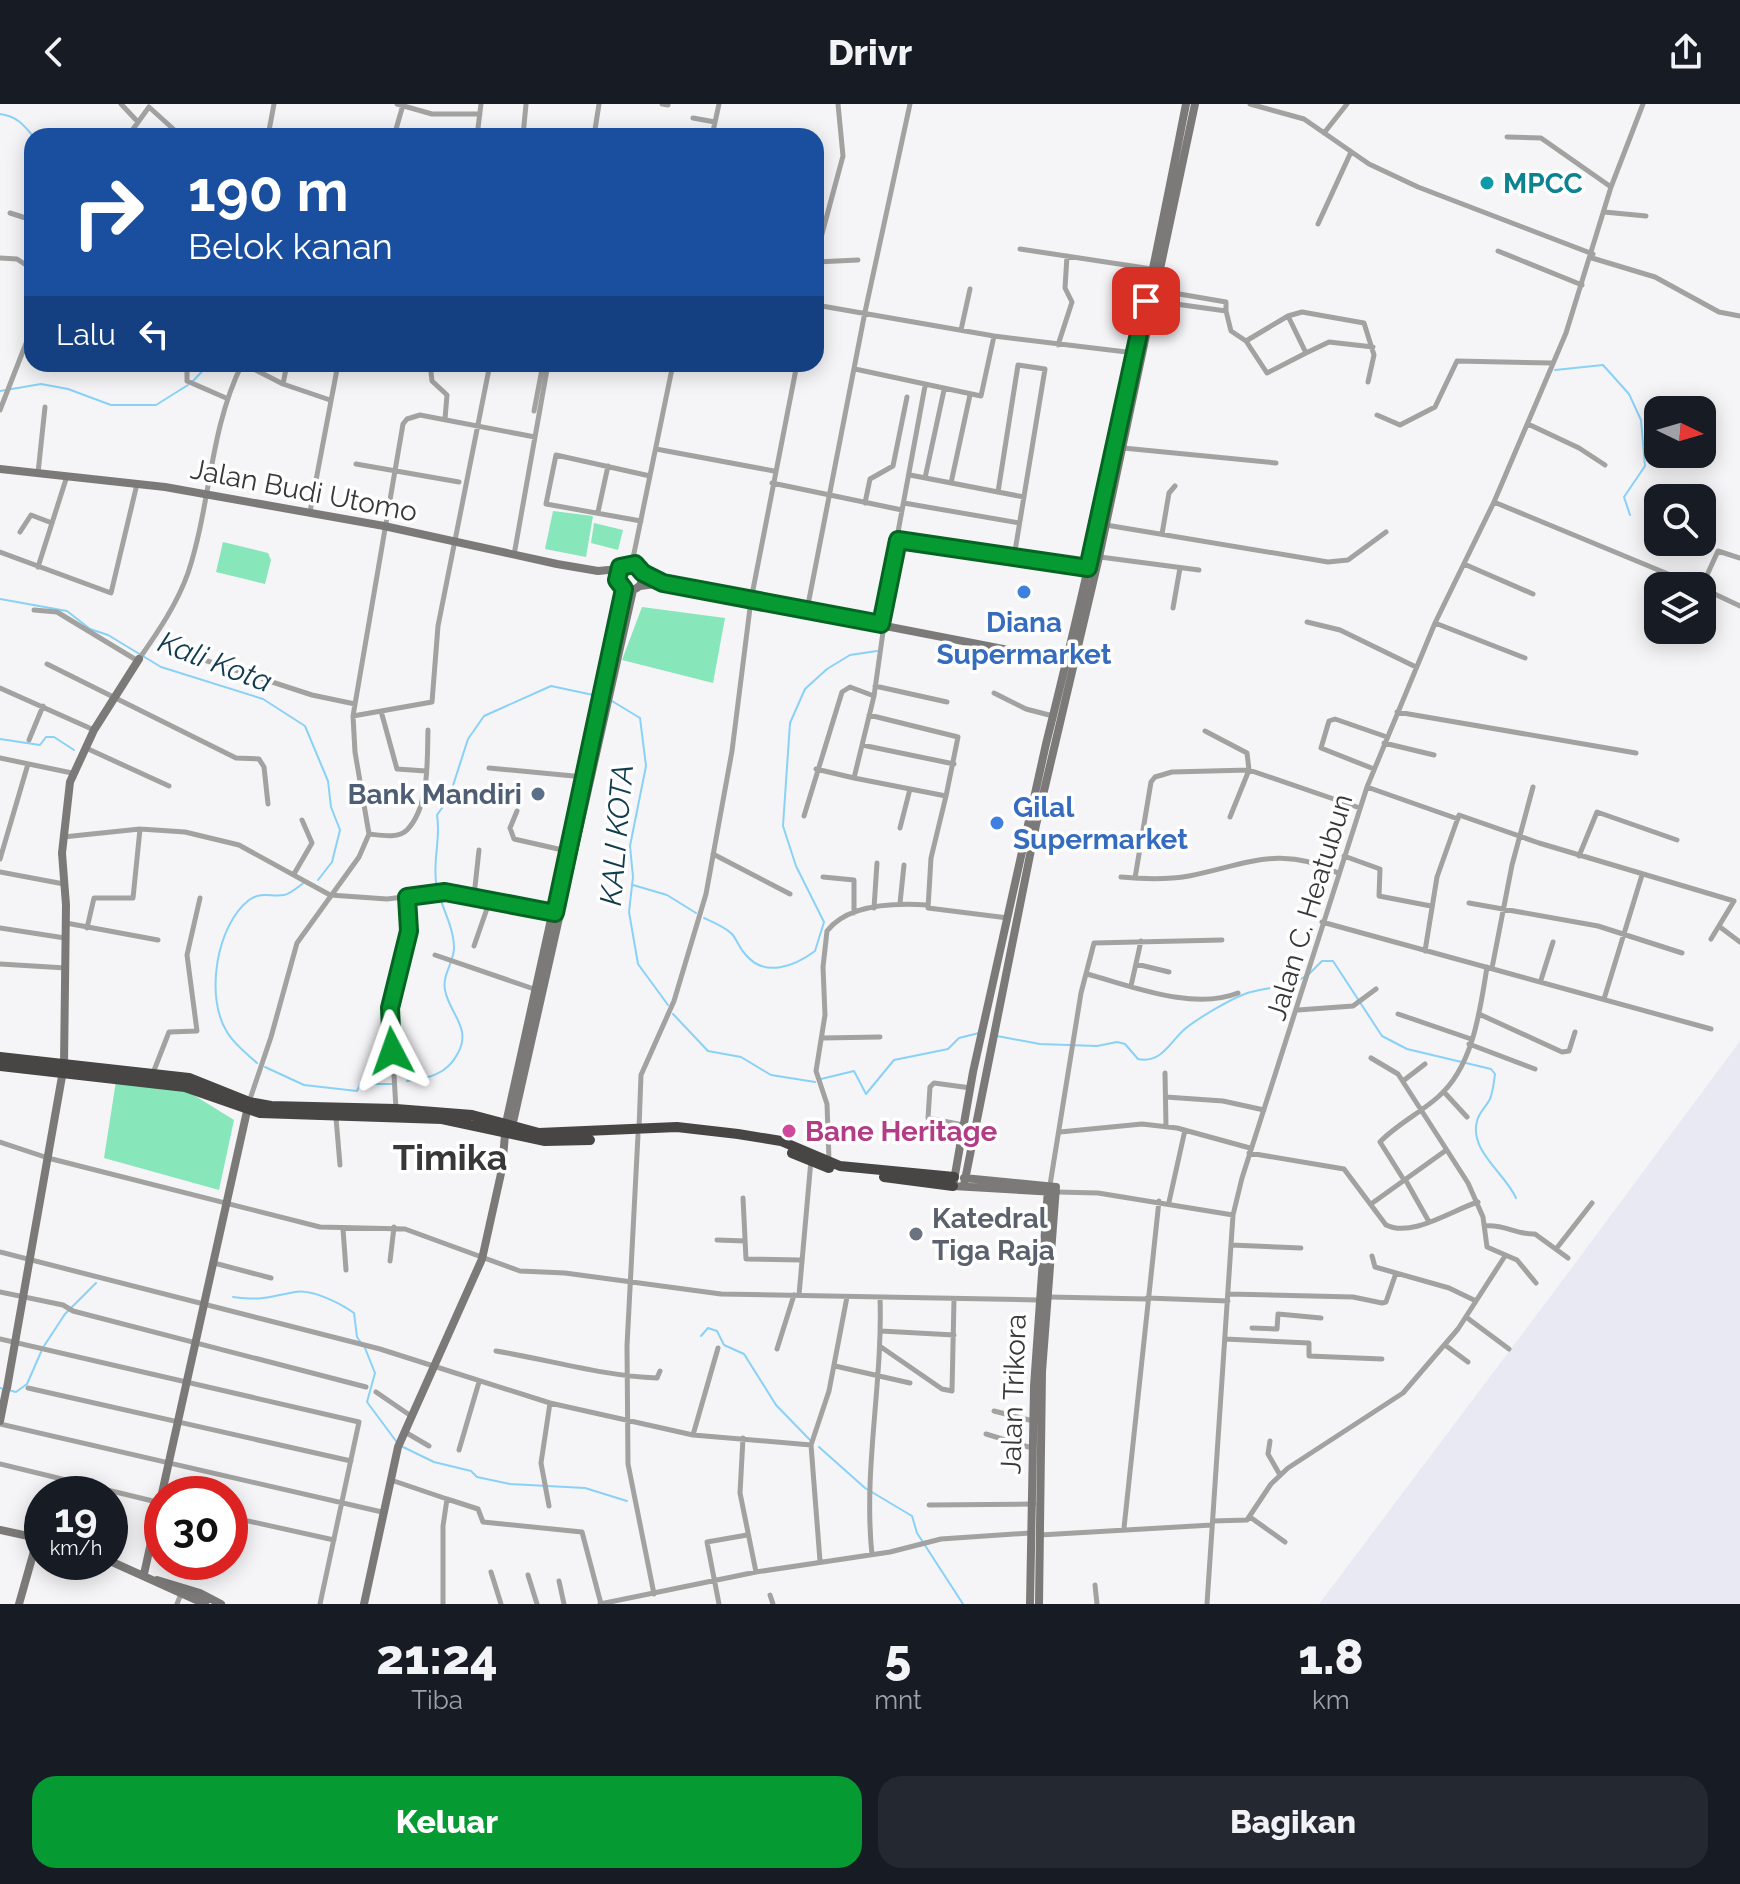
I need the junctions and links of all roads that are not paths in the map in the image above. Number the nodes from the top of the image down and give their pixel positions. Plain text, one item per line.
1 (121, 104) edge
2 (274, 104) edge
3 (481, 104) edge
4 (526, 104) edge
5 (599, 104) edge
6 (662, 104) edge
7 (719, 104) edge
8 (838, 104) edge
9 (910, 104) edge
10 (1186, 104) edge
11 (1195, 104) edge
12 (1250, 104) edge
13 (1347, 104) edge
14 (1643, 104) edge
15 (401, 105) edge
16 (668, 105) edge
17 (150, 106) edge
18 (480, 114) junction
19 (693, 118) dead end
20 (138, 122) junction
21 (715, 122) junction
22 (134, 128) edge
23 (173, 128) edge
24 (270, 128) edge
25 (396, 128) edge
26 (478, 128) edge
27 (524, 128) edge
28 (595, 128) edge
29 (714, 128) edge
30 (1324, 133) junction
31 (1507, 137) dead end
32 (1351, 152) junction
33 (1611, 187) junction
34 (1604, 212) junction
35 (10, 213) dead end
36 (1646, 216) dead end
37 (24, 217) edge
38 (1318, 224) dead end
39 (824, 226) edge
40 (1020, 249) dead end
41 (1498, 251) dead end
42 (1067, 256) junction
43 (1592, 256) junction
44 (0, 258) edge
45 (858, 260) dead end
46 (824, 262) edge
47 (24, 264) edge
48 (1153, 269) junction
49 (1582, 285) junction
50 (970, 289) dead end
51 (1155, 290) junction
52 (1153, 301) junction
53 (824, 306) edge
54 (1226, 311) junction
55 (865, 312) junction
56 (1288, 316) junction
57 (1740, 316) edge
58 (961, 330) junction
59 (994, 336) junction
60 (1246, 341) junction
61 (1058, 345) junction
62 (24, 346) edge
63 (1373, 347) junction
64 (1135, 353) junction
65 (1306, 353) junction
66 (1553, 363) junction
67 (855, 369) junction
68 (187, 372) edge
69 (239, 372) edge
70 (259, 372) edge
71 (285, 372) edge
72 (336, 372) edge
73 (431, 372) edge
74 (488, 372) edge
75 (544, 372) edge
76 (545, 372) edge
77 (671, 372) edge
78 (795, 372) edge
79 (1368, 382) dead end
80 (283, 384) junction
81 (925, 386) junction
82 (944, 390) junction
83 (970, 395) junction
84 (907, 397) dead end
85 (226, 398) junction
86 (330, 400) junction
87 (45, 407) dead end
88 (0, 410) edge
89 (534, 411) dead end
90 (1377, 415) dead end
91 (445, 419) junction
92 (1528, 424) junction
93 (477, 427) junction
94 (535, 437) junction
95 (1122, 448) junction
96 (656, 449) junction
97 (1276, 463) dead end
98 (356, 464) dead end
99 (1605, 465) dead end
100 (608, 466) junction
101 (0, 469) edge
102 (393, 471) junction
103 (774, 471) junction
104 (38, 473) junction
105 (68, 475) junction
106 (910, 475) junction
107 (650, 476) junction
108 (925, 478) junction
109 (137, 482) junction
110 (459, 482) dead end
111 (772, 483) junction
112 (951, 483) junction
113 (1175, 486) dead end
114 (998, 492) junction
115 (203, 494) junction
116 (829, 497) junction
117 (1024, 497) junction
118 (1494, 502) junction
119 (865, 503) junction
120 (903, 506) junction
121 (310, 512) junction
122 (598, 512) junction
123 (641, 521) junction
124 (52, 523) junction
125 (1019, 523) junction
126 (1105, 525) junction
127 (384, 526) junction
128 (20, 532) dead end
129 (1386, 532) dead end
130 (1161, 534) junction
131 (898, 540) junction
132 (455, 542) junction
133 (0, 552) edge
134 (514, 555) junction
135 (1014, 557) junction
136 (1099, 557) junction
137 (1740, 558) edge
138 (632, 563) junction
139 (1464, 564) junction
140 (38, 567) junction
141 (1088, 568) junction
142 (1180, 568) junction
143 (619, 569) junction
144 (1199, 570) dead end
145 (598, 571) junction
146 (1664, 572) edge
147 (1708, 572) edge
148 (643, 573) junction
149 (617, 580) junction
150 (663, 583) junction
151 (632, 588) junction
152 (1533, 594) dead end
153 (1716, 595) edge
154 (751, 600) junction
155 (1740, 606) edge
156 (1173, 608) dead end
157 (34, 610) dead end
158 (807, 610) junction
159 (1307, 622) dead end
160 (1435, 623) junction
161 (882, 624) junction
162 (189, 655) dead end
163 (1525, 658) dead end
164 (139, 660) junction
165 (1072, 662) junction
166 (47, 664) dead end
167 (1416, 667) junction
168 (875, 686) junction
169 (0, 688) edge
170 (994, 693) dead end
171 (874, 696) junction
172 (115, 698) junction
173 (947, 702) dead end
174 (355, 704) junction
175 (43, 706) junction
176 (381, 711) junction
177 (1397, 712) junction
178 (869, 715) junction
179 (353, 716) junction
180 (1054, 716) junction
181 (94, 730) junction
182 (428, 730) dead end
183 (1205, 731) dead end
184 (29, 740) dead end
185 (1386, 740) junction
186 (862, 745) junction
187 (86, 748) junction
188 (1636, 753) dead end
189 (1434, 755) dead end
190 (0, 758) edge
191 (28, 764) junction
192 (954, 764) junction
193 (489, 768) dead end
194 (816, 769) junction
195 (1374, 769) junction
196 (1249, 770) junction
197 (426, 771) junction
198 (72, 773) junction
199 (585, 777) junction
200 (854, 778) junction
201 (169, 786) dead end
202 (1367, 787) junction
203 (1533, 787) dead end
204 (910, 789) junction
205 (946, 796) junction
206 (268, 804) dead end
207 (1360, 808) junction
208 (517, 811) dead end
209 (804, 816) dead end
210 (1230, 817) dead end
211 (1458, 819) junction
212 (302, 820) dead end
213 (1033, 824) junction
214 (900, 828) dead end
215 (140, 829) junction
216 (369, 834) junction
217 (1519, 836) junction
218 (63, 837) junction
219 (1677, 840) dead end
220 (479, 850) dead end
221 (572, 852) junction
222 (713, 854) junction
223 (1344, 856) junction
224 (1579, 856) junction
225 (0, 859) edge
226 (877, 863) dead end
227 (904, 865) dead end
228 (0, 872) edge
229 (1338, 873) junction
230 (294, 874) junction
231 (1642, 875) junction
232 (823, 877) dead end
233 (1121, 877) dead end
234 (1135, 878) junction
235 (65, 884) junction
236 (790, 894) dead end
237 (330, 895) junction
238 (474, 896) junction
239 (407, 897) junction
240 (200, 898) dead end
241 (490, 900) junction
242 (900, 903) junction
243 (1469, 903) dead end
244 (927, 905) junction
245 (1431, 906) junction
246 (874, 908) junction
247 (1503, 910) junction
248 (555, 913) junction
249 (854, 913) junction
250 (1008, 918) junction
251 (1322, 922) junction
252 (66, 923) junction
253 (1720, 927) junction
254 (0, 928) edge
255 (87, 928) junction
256 (1626, 934) junction
257 (66, 938) junction
258 (1711, 939) dead end
259 (158, 940) dead end
260 (1222, 940) dead end
261 (1141, 941) junction
262 (1553, 942) dead end
263 (1740, 942) edge
264 (474, 946) dead end
265 (1425, 951) junction
266 (1682, 953) dead end
267 (435, 955) dead end
268 (0, 964) edge
269 (1136, 964) junction
270 (67, 968) junction
271 (1490, 968) junction
272 (1169, 972) dead end
273 (1087, 974) junction
274 (1541, 980) junction
275 (1000, 981) junction
276 (1131, 986) junction
277 (1376, 989) dead end
278 (538, 990) junction
279 (1238, 993) dead end
280 (1604, 999) junction
281 (1298, 1010) junction
282 (1398, 1014) dead end
283 (1479, 1014) junction
284 (1711, 1029) dead end
285 (1575, 1032) dead end
286 (880, 1037) dead end
287 (822, 1038) junction
288 (1470, 1042) junction
289 (0, 1057) edge
290 (1371, 1058) dead end
291 (1425, 1064) dead end
292 (0, 1066) edge
293 (63, 1069) junction
294 (1535, 1069) dead end
295 (973, 1072) junction
296 (985, 1073) junction
297 (1165, 1073) dead end
298 (153, 1074) junction
299 (1403, 1081) junction
300 (971, 1088) junction
301 (1444, 1092) junction
302 (1166, 1097) junction
303 (248, 1106) junction
304 (396, 1109) junction
305 (1264, 1110) junction
306 (1421, 1112) junction
307 (1467, 1117) dead end
308 (336, 1118) junction
309 (963, 1125) junction
310 (1166, 1126) junction
311 (508, 1130) junction
312 (1185, 1130) junction
313 (638, 1132) junction
314 (1060, 1132) junction
315 (0, 1142) edge
316 (1250, 1151) junction
317 (1445, 1151) junction
318 (48, 1158) junction
319 (812, 1159) junction
320 (829, 1163) junction
321 (340, 1165) dead end
322 (1404, 1179) junction
323 (960, 1182) junction
324 (1053, 1188) junction
325 (743, 1198) dead end
326 (1159, 1201) junction
327 (1169, 1202) junction
328 (1478, 1202) junction
329 (1592, 1203) dead end
330 (227, 1204) junction
331 (1371, 1204) junction
332 (1233, 1215) junction
333 (1428, 1220) junction
334 (1485, 1226) junction
335 (394, 1227) junction
336 (343, 1229) junction
337 (717, 1240) dead end
338 (745, 1241) junction
339 (1231, 1245) junction
340 (1301, 1248) dead end
341 (1556, 1249) junction
342 (0, 1252) edge
343 (1372, 1256) dead end
344 (1505, 1256) junction
345 (1568, 1258) dead end
346 (482, 1259) junction
347 (29, 1260) junction
348 (800, 1260) junction
349 (390, 1261) dead end
350 (212, 1262) junction
351 (346, 1270) dead end
352 (1396, 1273) junction
353 (271, 1278) dead end
354 (631, 1281) junction
355 (1536, 1283) dead end
356 (0, 1292) edge
357 (796, 1295) junction
358 (23, 1296) junction
359 (847, 1297) junction
360 (880, 1297) junction
361 (1042, 1298) junction
362 (1228, 1298) junction
363 (954, 1299) junction
364 (1147, 1299) junction
365 (1476, 1301) junction
366 (201, 1304) junction
367 (1466, 1317) junction
368 (1321, 1318) dead end
369 (1252, 1328) dead end
370 (881, 1331) junction
371 (954, 1335) junction
372 (0, 1339) edge
373 (1225, 1339) junction
374 (15, 1342) junction
375 (193, 1342) junction
376 (1445, 1345) junction
377 (881, 1347) junction
378 (718, 1348) dead end
379 (777, 1349) dead end
380 (1509, 1349) dead end
381 (496, 1351) dead end
382 (1382, 1359) dead end
383 (1468, 1362) dead end
384 (435, 1366) junction
385 (835, 1366) junction
386 (660, 1371) dead end
387 (626, 1372) junction
388 (880, 1375) junction
389 (479, 1382) junction
390 (185, 1383) junction
391 (910, 1383) dead end
392 (5, 1387) edge
393 (366, 1387) dead end
394 (28, 1388) dead end
395 (376, 1392) dead end
396 (550, 1403) junction
397 (994, 1411) dead end
398 (411, 1416) junction
399 (177, 1421) junction
400 (627, 1421) junction
401 (1033, 1421) junction
402 (0, 1422) edge
403 (404, 1432) junction
404 (986, 1434) dead end
405 (693, 1435) junction
406 (743, 1438) junction
407 (1270, 1441) dead end
408 (811, 1445) junction
409 (429, 1446) dead end
410 (1033, 1448) junction
411 (459, 1450) dead end
412 (351, 1461) junction
413 (168, 1462) junction
414 (0, 1464) edge
415 (1280, 1475) junction
416 (166, 1476) edge
417 (390, 1480) junction
418 (144, 1499) edge
419 (447, 1499) junction
420 (342, 1500) junction
421 (1036, 1504) junction
422 (929, 1505) dead end
423 (549, 1506) dead end
424 (382, 1512) junction
425 (1250, 1517) junction
426 (248, 1521) edge
427 (1212, 1523) junction
428 (1124, 1528) junction
429 (0, 1530) edge
430 (1035, 1534) junction
431 (24, 1535) edge
432 (747, 1535) junction
433 (334, 1540) junction
434 (1285, 1542) dead end
435 (872, 1555) junction
436 (820, 1561) junction
437 (491, 1572) dead end
438 (756, 1572) junction
439 (528, 1575) dead end
440 (27, 1580) edge
441 (154, 1580) edge
442 (161, 1580) edge
443 (559, 1581) dead end
444 (714, 1583) junction
445 (1095, 1585) dead end
446 (181, 1594) junction
447 (654, 1594) junction
448 (770, 1595) dead end
449 (19, 1604) edge
450 (177, 1604) edge
451 (205, 1604) edge
452 (221, 1604) edge
453 (320, 1604) edge
454 (364, 1604) edge
455 (443, 1604) edge
456 (501, 1604) edge
457 (537, 1604) edge
458 (564, 1604) edge
459 (600, 1604) edge
460 (719, 1604) edge
461 (773, 1604) edge
462 (1030, 1604) edge
463 (1039, 1604) edge
464 (1097, 1604) edge
465 (1207, 1604) edge

1 - 20 street
2 - 24 street
3 - 18 street
4 - 27 street
5 - 28 street
6 - 16 street
7 - 21 street
8 - 39 street
9 - 55 street
10 - 48 street
11 - 51 street
12 - 30 street
13 - 30 street
14 - 33 street, Jalan C. Heatubun
15 - 18 street
15 - 25 street
17 - 20 street
17 - 23 street
18 - 26 street
19 - 21 street
20 - 22 street
21 - 29 street
30 - 32 street
31 - 33 street
32 - 38 street
32 - 43 street
33 - 34 street, Jalan C. Heatubun
34 - 36 street
34 - 43 street, Jalan C. Heatubun
35 - 37 street
40 - 42 street
41 - 49 street
42 - 48 street
42 - 61 street
43 - 49 street, Jalan C. Heatubun
43 - 57 street
44 - 47 street
45 - 46 street
48 - 64 street
49 - 66 street, Jalan C. Heatubun
50 - 58 street
51 - 52 street
51 - 54 street
52 - 54 street
52 - 95 street
53 - 55 street
54 - 60 street
55 - 58 street
55 - 67 street
56 - 60 street
56 - 63 street
56 - 65 street
58 - 59 street
59 - 61 street
59 - 83 street
60 - 65 street
61 - 64 street
62 - 88 street
63 - 65 street
63 - 79 street
64 - 141 street
66 - 90 street
66 - 92 street, Jalan C. Heatubun
67 - 81 street
67 - 116 street
68 - 85 street
69 - 85 street
70 - 80 street
71 - 80 street
72 - 86 street
73 - 91 street
74 - 93 street
75 - 89 street
76 - 94 street
77 - 96 street
78 - 103 street
80 - 86 street
81 - 82 street
81 - 106 street
82 - 83 street
82 - 108 street
83 - 112 street
84 - 119 street
85 - 115 street
86 - 121 street
87 - 104 street
91 - 93 street
91 - 102 street
92 - 99 street
92 - 118 street, Jalan C. Heatubun
93 - 94 street
93 - 132 street
94 - 134 street
95 - 97 street
95 - 126 street
96 - 103 street
96 - 107 street
98 - 102 street
100 - 107 street
100 - 122 street
100 - 122 street
101 - 104 street, Jalan Budi Utomo
102 - 110 street
102 - 127 street
103 - 111 street
104 - 105 street, Jalan Budi Utomo
105 - 109 street, Jalan Budi Utomo
105 - 124 street
106 - 108 street
106 - 120 street
107 - 123 street
108 - 112 street
109 - 115 street, Jalan Budi Utomo
109 - 140 street
111 - 116 street
111 - 154 street
112 - 114 street
113 - 130 street
114 - 117 street
114 - 117 street
115 - 121 street, Jalan Budi Utomo
115 - 164 street
116 - 119 street
116 - 158 street
117 - 125 street
118 - 139 street, Jalan C. Heatubun
118 - 146 street
119 - 120 street
120 - 125 street
120 - 131 street
121 - 127 street, Jalan Budi Utomo
122 - 123 street
123 - 138 street
124 - 128 street
124 - 140 street
125 - 135 street
126 - 130 street
126 - 136 street
127 - 132 street, Jalan Budi Utomo
127 - 174 street
129 - 130 street
131 - 135 street
131 - 161 street
132 - 134 street, Jalan Budi Utomo
132 - 176 street
133 - 140 street
134 - 145 street, Jalan Budi Utomo
135 - 141 street
136 - 142 street
136 - 165 street
137 - 147 street
138 - 143 street, Jalan Budi Utomo
138 - 148 street
139 - 152 street
139 - 160 street, Jalan C. Heatubun
141 - 165 street
142 - 144 street
142 - 156 street
143 - 145 street, Jalan Budi Utomo
143 - 149 street
145 - 149 street, Jalan Budi Utomo
148 - 150 street
148 - 151 street
149 - 151 street
150 - 151 street
150 - 154 street
151 - 199 street
151 - 221 street
153 - 155 street
154 - 158 street
154 - 222 street
157 - 164 street
158 - 161 street
159 - 167 street
160 - 163 street
160 - 167 street, Jalan C. Heatubun
161 - 165 street
161 - 168 street
162 - 174 street
164 - 172 street
165 - 180 street
165 - 213 street
166 - 172 street
167 - 177 street, Jalan C. Heatubun
168 - 171 street
168 - 173 street
169 - 175 street
170 - 180 street
171 - 178 street
171 - 194 street
172 - 181 street
172 - 206 street
174 - 179 street
175 - 181 street
175 - 184 street
176 - 179 street
176 - 197 street
177 - 185 street, Jalan C. Heatubun
177 - 188 street
178 - 186 street
178 - 192 street
179 - 216 street
180 - 213 street
181 - 187 street
182 - 197 street
183 - 196 street
185 - 189 street
185 - 195 street, Jalan C. Heatubun
185 - 195 street
186 - 192 street
186 - 200 street
187 - 198 street
187 - 201 street
190 - 191 street
191 - 198 street
191 - 225 street
192 - 205 street
193 - 199 street
194 - 200 street
194 - 209 street
195 - 202 street, Jalan C. Heatubun
196 - 207 street
196 - 210 street
196 - 234 street
197 - 216 street
198 - 218 street
199 - 221 street
200 - 204 street
202 - 207 street, Jalan C. Heatubun
202 - 211 street
203 - 217 street
204 - 205 street
204 - 214 street
205 - 244 street
207 - 223 street, Jalan C. Heatubun
208 - 221 street
211 - 217 street
211 - 245 street
212 - 230 street
213 - 250 street
213 - 275 street
215 - 218 street
215 - 230 street
215 - 255 street
216 - 237 street
217 - 224 street
217 - 247 street
218 - 235 street
219 - 224 street
220 - 238 street
221 - 248 street
221 - 311 street
222 - 236 street
222 - 313 street
223 - 229 street, Jalan C. Heatubun
223 - 245 street
224 - 231 street
226 - 246 street
227 - 242 street
228 - 235 street
229 - 234 street
229 - 251 street, Jalan C. Heatubun
230 - 237 street
231 - 253 street
231 - 256 street
232 - 249 street
233 - 234 street
235 - 252 street
237 - 239 street
237 - 303 street
238 - 239 street
238 - 241 street
239 - 304 street
240 - 298 street
241 - 248 street
241 - 264 street
242 - 244 street
242 - 246 street
243 - 247 street
244 - 250 street
245 - 265 street
246 - 249 street
247 - 256 street
247 - 271 street
248 - 278 street
249 - 287 street
250 - 275 street
251 - 265 street
251 - 281 street, Jalan C. Heatubun
252 - 255 street
252 - 257 street
253 - 258 street
253 - 263 street
254 - 257 street
255 - 259 street
256 - 266 street
256 - 280 street
257 - 270 street
260 - 261 street
261 - 269 street
261 - 273 street
262 - 274 street
265 - 271 street
267 - 278 street
268 - 270 street
269 - 272 street
269 - 276 street
270 - 293 street
271 - 274 street
271 - 283 street
273 - 276 street
273 - 314 street
274 - 280 street
275 - 295 street
275 - 296 street
276 - 279 street
277 - 281 street
278 - 311 street
280 - 284 street
281 - 305 street, Jalan C. Heatubun
282 - 288 street
283 - 285 street
283 - 288 street
286 - 287 street
287 - 320 street
288 - 294 street
288 - 301 street
289 - 293 highway
290 - 299 street
291 - 299 street
292 - 293 highway
293 - 298 highway
293 - 303 highway
293 - 318 street
295 - 296 street
295 - 300 street
296 - 323 street
297 - 302 street
298 - 303 highway
299 - 306 street
300 - 309 street
300 - 309 street
301 - 306 street
301 - 307 street
302 - 305 street
302 - 310 street
303 - 304 highway
303 - 308 highway
303 - 330 street
304 - 311 highway
305 - 316 street, Jalan C. Heatubun
306 - 317 street
306 - 322 street
308 - 311 highway
308 - 321 street
309 - 323 street
310 - 312 street
310 - 314 street
311 - 313 highway
311 - 346 street
312 - 316 street
312 - 327 street
313 - 319 highway
313 - 354 street
314 - 324 street
315 - 318 street
316 - 331 street
316 - 332 street, Jalan C. Heatubun
317 - 322 street
317 - 328 street
318 - 330 street
318 - 347 street
319 - 320 highway
319 - 323 highway
319 - 348 street
320 - 323 highway
322 - 331 street
322 - 333 street
323 - 324 street
324 - 326 street
324 - 361 street, Jalan Trikora
325 - 338 street
326 - 327 street
326 - 364 street
327 - 332 street
328 - 333 street
328 - 334 street
329 - 341 street
330 - 336 street
330 - 350 street
331 - 333 street
332 - 339 street, Jalan C. Heatubun
334 - 341 street
334 - 344 street
335 - 336 street
335 - 346 street
335 - 349 street
336 - 351 street
337 - 338 street
338 - 348 street
339 - 340 street
339 - 362 street, Jalan C. Heatubun
341 - 345 street
342 - 347 street
343 - 352 street
344 - 355 street
344 - 365 street
346 - 354 street
346 - 384 street
347 - 358 street
347 - 366 street
348 - 357 street
350 - 353 street
350 - 366 street
352 - 362 street
352 - 365 street
354 - 357 street
354 - 387 street
356 - 358 street
357 - 359 street
357 - 379 street
358 - 374 street
358 - 375 street
359 - 360 street
359 - 385 street
360 - 363 street
360 - 370 street
361 - 363 street
361 - 364 street
361 - 401 street, Jalan Trikora
361 - 421 street, Jalan Trikora
362 - 364 street
362 - 373 street, Jalan C. Heatubun
363 - 371 street
364 - 428 street
365 - 367 street
366 - 375 street
366 - 384 street
367 - 376 street
367 - 380 street
368 - 369 street
370 - 371 street
370 - 377 street
371 - 377 street
372 - 374 street
373 - 382 street
373 - 427 street, Jalan C. Heatubun
374 - 390 street
374 - 392 street
375 - 390 street
375 - 393 street
376 - 383 street
376 - 415 street
377 - 388 street
378 - 405 street
381 - 387 street
384 - 389 street
384 - 398 street
385 - 388 street
385 - 408 street
386 - 387 street
387 - 400 street
388 - 391 street
388 - 435 street
389 - 396 street
389 - 411 street
390 - 399 street
390 - 412 street
392 - 402 street
394 - 399 street
395 - 398 street
396 - 400 street
396 - 423 street
397 - 401 street
398 - 403 street
399 - 412 street
399 - 413 street
400 - 405 street
400 - 447 street
401 - 410 street, Jalan Trikora
402 - 413 street
403 - 409 street
403 - 417 street
404 - 410 street
405 - 406 street
406 - 408 street
406 - 432 street
407 - 415 street
408 - 436 street
410 - 421 street, Jalan Trikora
412 - 420 street
413 - 416 street
413 - 420 street
414 - 418 street
415 - 425 street
417 - 419 street
417 - 424 street
419 - 455 street
419 - 459 street
420 - 424 street
420 - 433 street
421 - 422 street
421 - 430 street, Jalan Trikora
424 - 454 street
425 - 427 street
425 - 434 street
426 - 433 street
427 - 428 street
427 - 465 street, Jalan C. Heatubun
428 - 430 street
429 - 431 street
430 - 435 street
430 - 462 street, Jalan Trikora
430 - 463 street, Jalan Trikora
432 - 438 street
432 - 444 street
433 - 453 street
435 - 436 street
436 - 438 street
437 - 456 street
438 - 444 street
439 - 457 street
440 - 449 street
441 - 446 street
442 - 452 street
443 - 458 street
444 - 447 street
444 - 460 street
445 - 464 street
446 - 450 street
446 - 451 street
447 - 459 street
448 - 461 street

